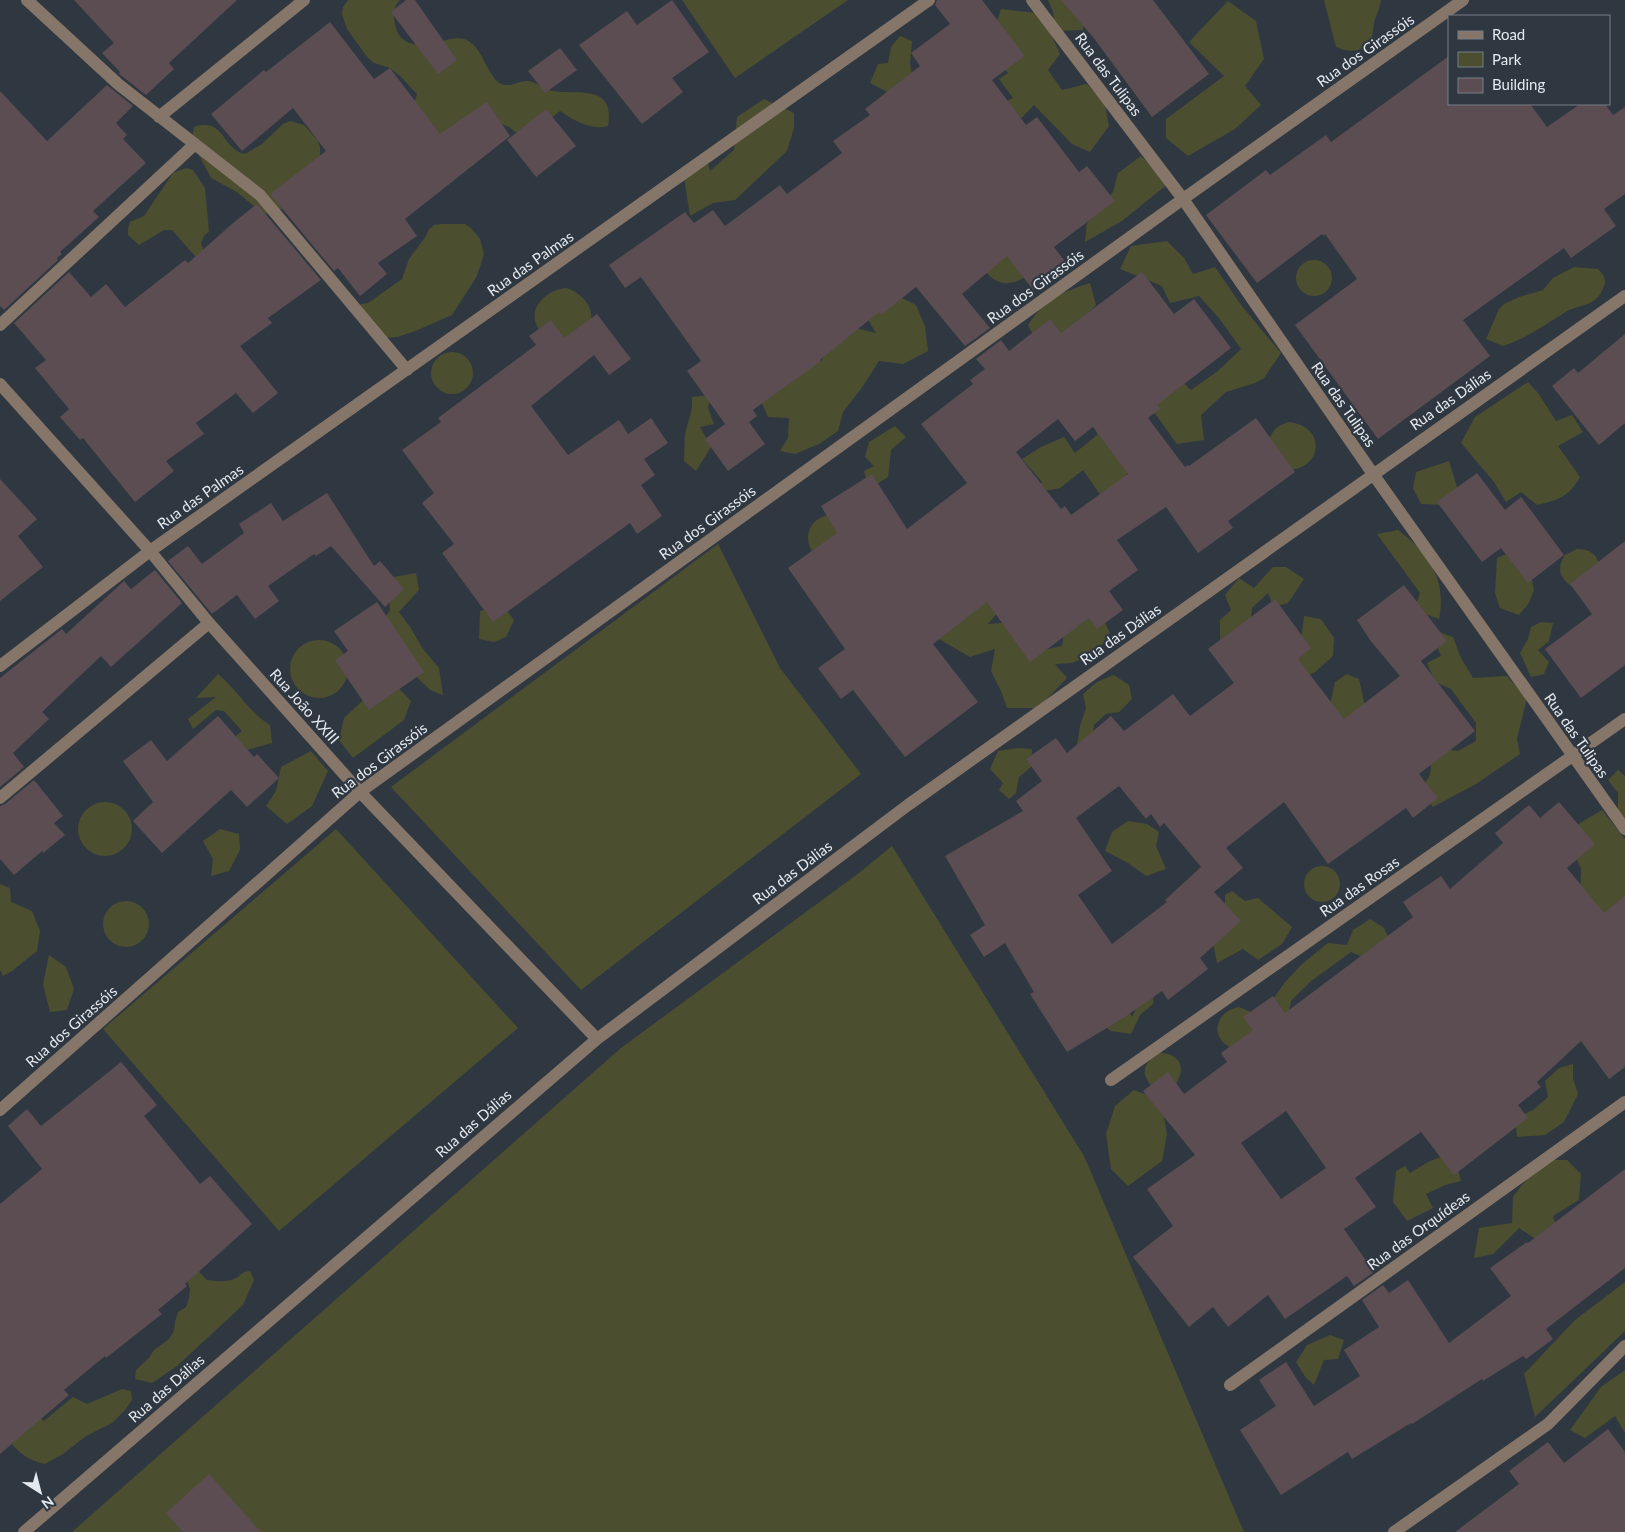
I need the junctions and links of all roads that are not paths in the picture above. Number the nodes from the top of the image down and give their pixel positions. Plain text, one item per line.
1 (27, 0) edge
2 (304, 0) edge
3 (929, 0) edge
4 (1032, 0) edge
5 (1463, 0) edge
6 (159, 117) junction
7 (195, 144) junction
8 (1183, 199) junction
9 (1625, 296) edge
10 (0, 325) edge
11 (407, 370) junction
12 (0, 384) edge
13 (1373, 474) junction
14 (150, 551) junction
15 (210, 623) junction
16 (0, 666) edge
17 (1625, 718) edge
18 (1572, 756) junction
19 (360, 792) junction
20 (0, 798) edge
21 (1625, 829) edge
22 (597, 1039) junction
23 (1111, 1080) dead end
24 (1625, 1102) edge
25 (0, 1110) edge
26 (1625, 1346) edge
27 (1230, 1385) dead end
28 (24, 1532) edge
29 (1394, 1532) edge

1 - 6 street
2 - 6 street
3 - 11 street, Rua das Palmas
4 - 8 street, Rua das Tulipas
5 - 8 street, Rua dos Girassóis
6 - 7 street
7 - 10 street
7 - 11 street
8 - 13 street, Rua das Tulipas
8 - 19 street, Rua dos Girassóis
9 - 13 street, Rua das Dálias
11 - 14 street, Rua das Palmas
12 - 14 street, Rua João XXIII
13 - 18 street, Rua das Tulipas
13 - 22 street, Rua das Dálias
14 - 15 street, Rua João XXIII
14 - 16 street, Rua das Palmas
15 - 19 street, Rua João XXIII
15 - 20 street
17 - 18 street, Rua das Rosas
18 - 21 street, Rua das Tulipas
18 - 23 street, Rua das Rosas
19 - 22 street, Rua João XXIII
19 - 25 street, Rua dos Girassóis
22 - 28 street, Rua das Dálias
24 - 27 street, Rua das Orquídeas
26 - 29 street

